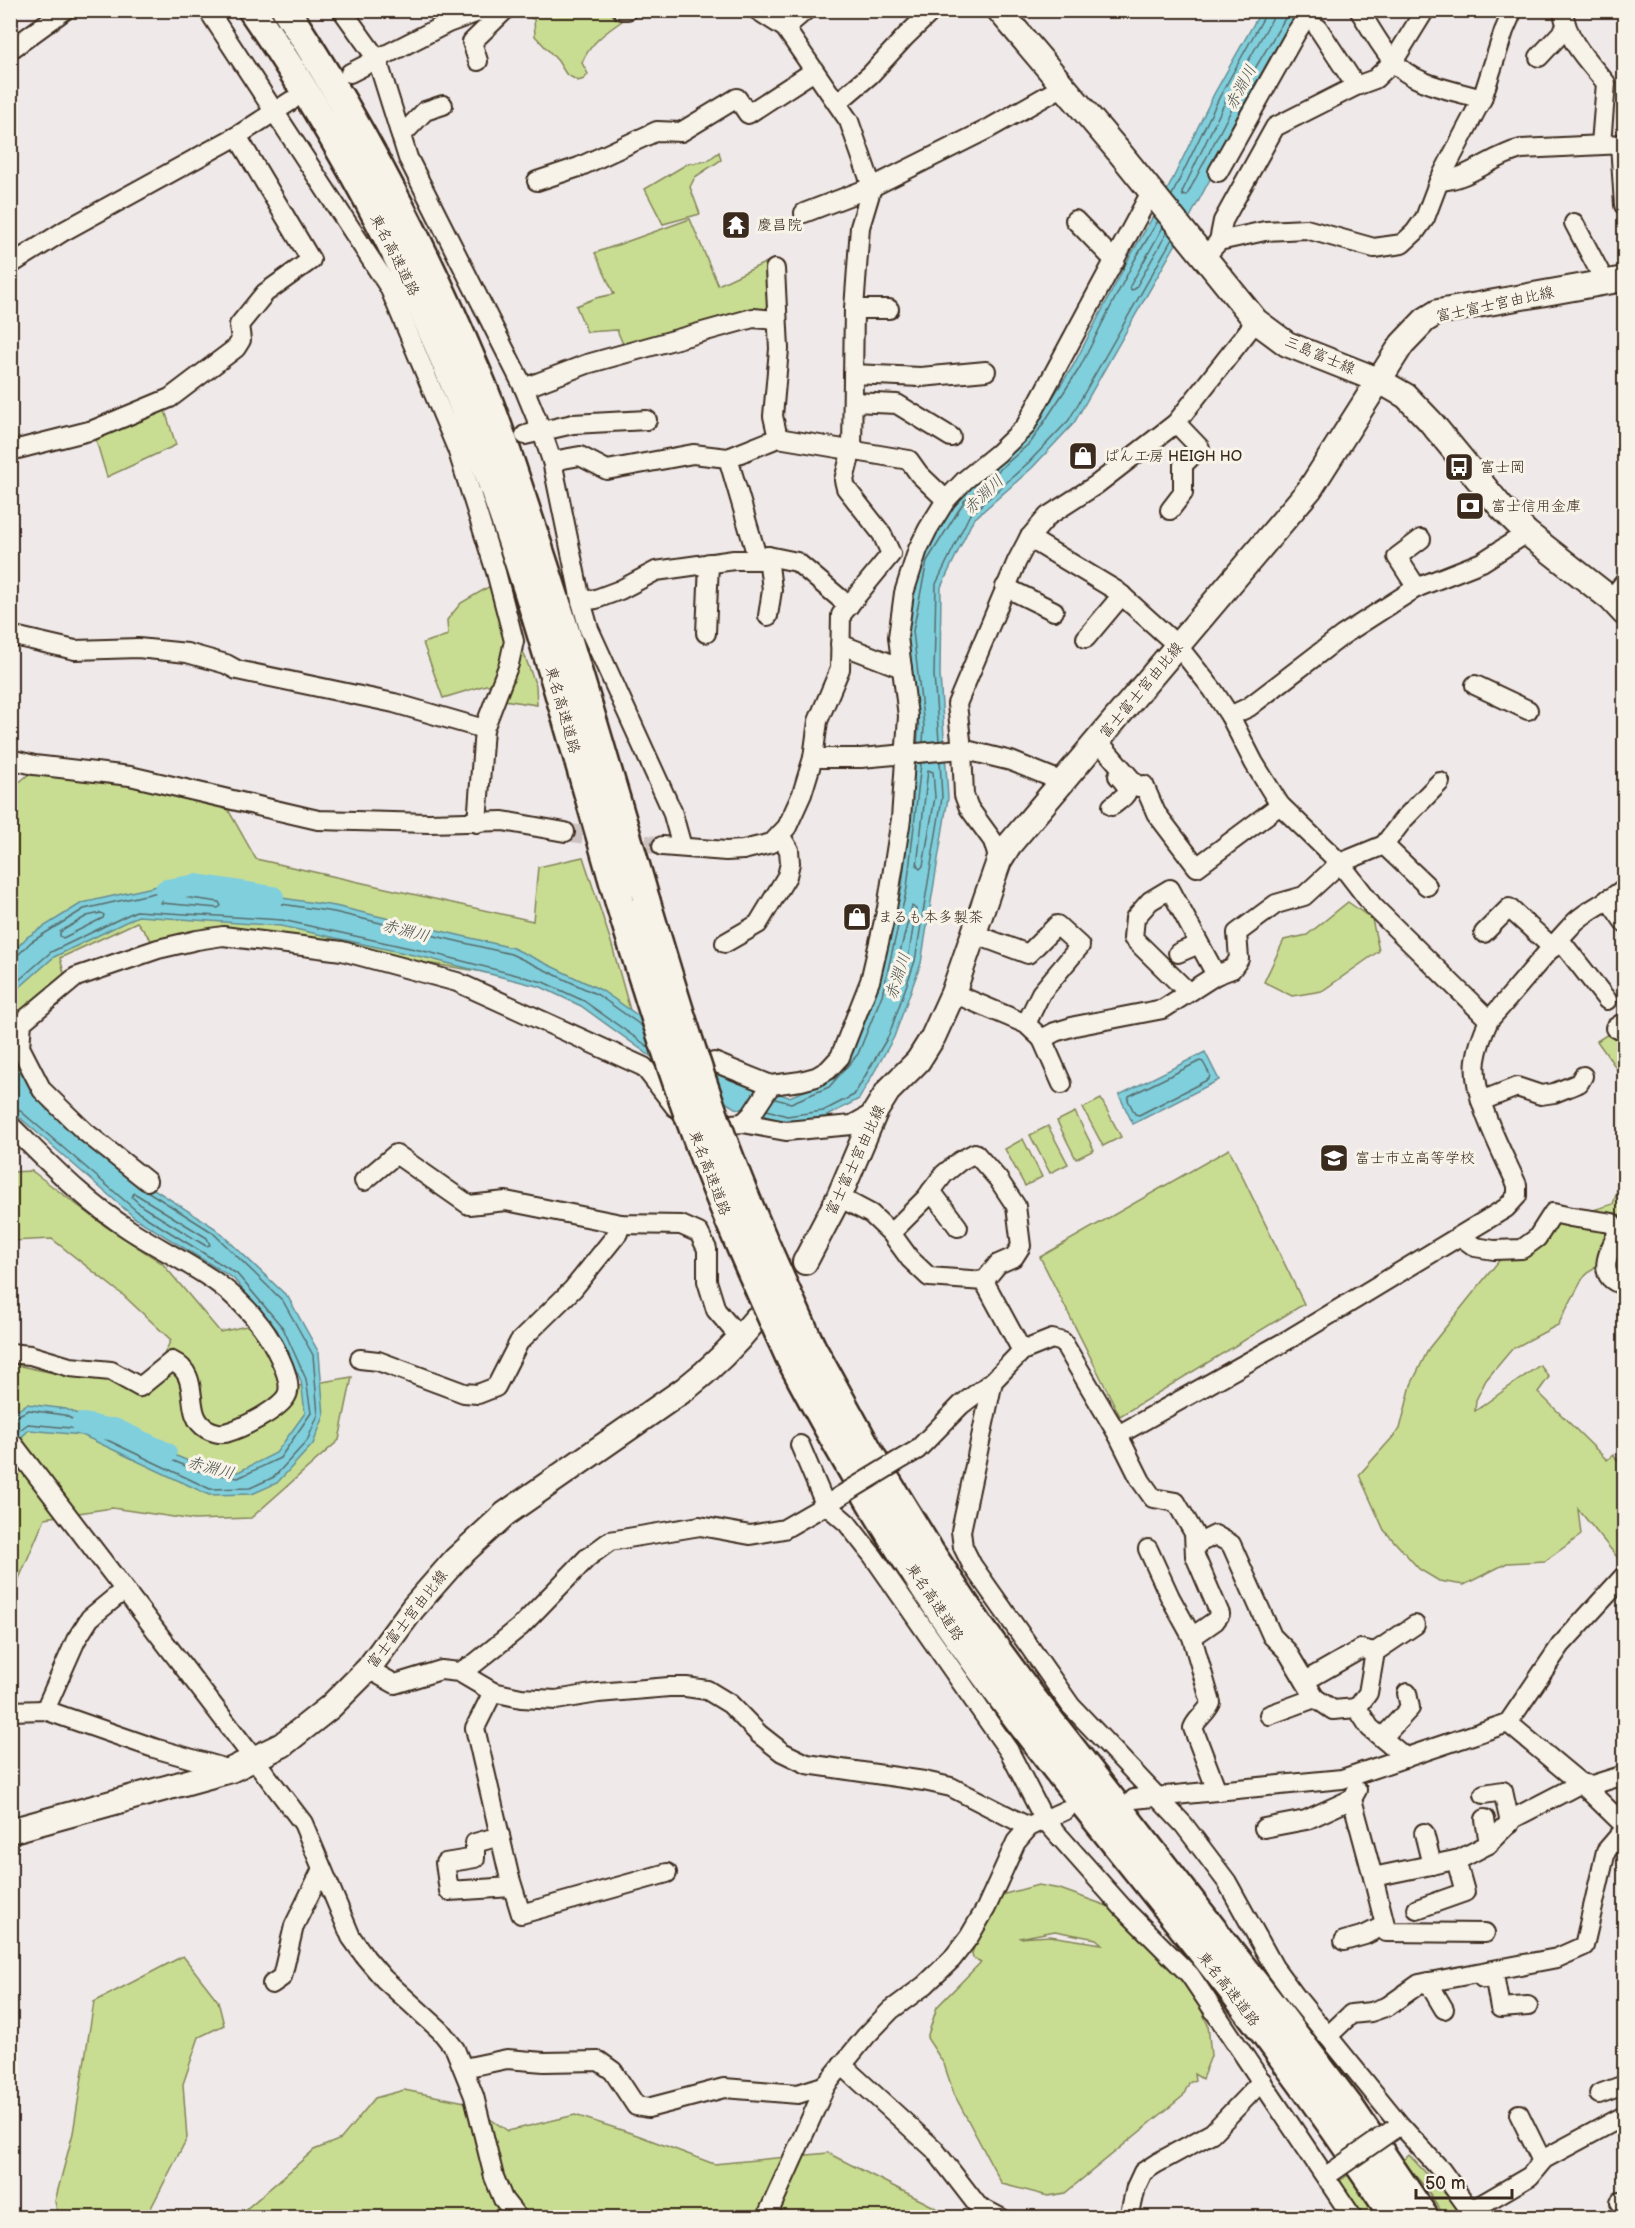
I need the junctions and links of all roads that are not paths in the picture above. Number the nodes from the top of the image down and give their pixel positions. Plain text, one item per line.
1 (65, 10) edge
2 (208, 10) edge
3 (252, 10) edge
4 (286, 10) edge
5 (342, 10) edge
6 (484, 10) edge
7 (506, 10) edge
8 (757, 10) edge
9 (806, 10) edge
10 (933, 10) edge
11 (999, 10) edge
12 (1311, 10) edge
13 (1359, 10) edge
14 (1406, 10) edge
15 (1425, 10) edge
16 (1513, 10) edge
17 (1565, 19) edge
18 (1415, 27) junction
19 (785, 28) junction
20 (1317, 28) dead end
21 (10, 50) edge
22 (1539, 57) dead end
23 (377, 59) junction
24 (478, 61) dead end
25 (1393, 62) junction
26 (814, 71) junction
27 (350, 73) dead end
28 (1356, 86) junction
29 (1062, 87) junction
30 (1482, 99) junction
31 (837, 103) junction
32 (443, 105) dead end
33 (283, 106) junction
34 (237, 136) junction
35 (401, 136) junction
36 (1601, 144) junction
37 (1622, 144) edge
38 (1218, 172) dead end
39 (537, 181) dead end
40 (1439, 181) junction
41 (872, 187) junction
42 (1153, 193) junction
43 (1624, 205) edge
44 (804, 213) dead end
45 (1076, 220) dead end
46 (1574, 224) dead end
47 (1212, 249) junction
48 (1115, 261) junction
49 (10, 265) edge
50 (775, 269) dead end
51 (1615, 281) edge
52 (854, 309) junction
53 (889, 309) dead end
54 (777, 320) junction
55 (1256, 321) junction
56 (986, 371) dead end
57 (853, 374) junction
58 (1378, 380) junction
59 (524, 388) junction
60 (853, 402) junction
61 (646, 420) dead end
62 (1176, 423) junction
63 (534, 434) junction
64 (951, 437) dead end
65 (778, 438) junction
66 (852, 449) junction
67 (10, 451) edge
68 (728, 458) junction
69 (552, 461) junction
70 (946, 500) junction
71 (1170, 510) dead end
72 (1527, 533) junction
73 (1029, 538) junction
74 (1421, 539) dead end
75 (763, 558) junction
76 (709, 563) junction
77 (1005, 587) junction
78 (1417, 588) junction
79 (1122, 595) junction
80 (1620, 598) edge
81 (581, 601) junction
82 (849, 606) junction
83 (1054, 611) dead end
84 (768, 616) dead end
85 (706, 633) dead end
86 (10, 635) edge
87 (1086, 638) dead end
88 (840, 644) junction
89 (1178, 646) junction
90 (902, 668) junction
91 (1475, 686) dead end
92 (1528, 710) dead end
93 (1230, 716) junction
94 (484, 729) junction
95 (1095, 745) junction
96 (962, 749) junction
97 (906, 754) junction
98 (813, 758) junction
99 (10, 759) edge
100 (1063, 782) junction
101 (1440, 782) dead end
102 (1281, 805) junction
103 (1112, 806) dead end
104 (477, 823) junction
105 (565, 832) tunnel mouth
106 (780, 835) junction
107 (1384, 845) junction
108 (662, 846) tunnel mouth
109 (682, 847) junction
110 (999, 861) junction
111 (1340, 863) junction
112 (1427, 886) dead end
113 (1624, 888) edge
114 (1608, 899) junction
115 (632, 901) junction
116 (1624, 922) edge
117 (1484, 933) dead end
118 (974, 934) junction
119 (725, 943) dead end
120 (1199, 944) junction
121 (1557, 944) junction
122 (1178, 953) dead end
123 (1216, 975) junction
124 (1188, 992) junction
125 (953, 993) junction
126 (1607, 1000) dead end
127 (1489, 1020) junction
128 (1026, 1024) junction
129 (16, 1025) edge
130 (1042, 1039) junction
131 (714, 1062) dead end
132 (1583, 1076) dead end
133 (1062, 1084) dead end
134 (771, 1085) junction
135 (1481, 1101) junction
136 (875, 1112) junction
137 (747, 1119) junction
138 (10, 1125) edge
139 (147, 1181) dead end
140 (364, 1181) dead end
141 (931, 1191) junction
142 (839, 1197) junction
143 (621, 1224) junction
144 (958, 1227) dead end
145 (891, 1233) junction
146 (1460, 1236) junction
147 (805, 1262) dead end
148 (984, 1281) junction
149 (1624, 1285) edge
150 (756, 1319) dead end
151 (740, 1338) junction
152 (1022, 1351) junction
153 (801, 1352) junction
154 (10, 1353) edge
155 (360, 1359) dead end
156 (993, 1381) junction
157 (1118, 1435) junction
158 (10, 1440) edge
159 (800, 1445) dead end
160 (831, 1501) junction
161 (1195, 1545) junction
162 (1148, 1549) dead end
163 (1624, 1576) edge
164 (124, 1590) junction
165 (1415, 1625) dead end
166 (1192, 1636) junction
167 (1375, 1652) junction
168 (368, 1669) junction
169 (459, 1672) junction
170 (1305, 1681) junction
171 (493, 1692) junction
172 (1407, 1693) dead end
173 (1315, 1698) junction
174 (1357, 1708) junction
175 (45, 1710) junction
176 (10, 1711) edge
177 (1269, 1715) dead end
178 (1508, 1723) junction
179 (1382, 1738) junction
180 (1406, 1758) junction
181 (255, 1760) junction
182 (231, 1770) junction
183 (1368, 1770) junction
184 (1624, 1775) edge
185 (1581, 1783) junction
186 (1217, 1791) junction
187 (1484, 1794) dead end
188 (1156, 1796) junction
189 (1134, 1799) dead end
190 (1352, 1799) junction
191 (1066, 1810) dead end
192 (1485, 1819) dead end
193 (1037, 1823) junction
194 (1510, 1823) junction
195 (1624, 1825) edge
196 (1264, 1828) dead end
197 (1624, 1830) edge
198 (10, 1831) edge
199 (1424, 1833) dead end
200 (500, 1836) junction
201 (1489, 1844) junction
202 (1456, 1860) junction
203 (1432, 1865) junction
204 (322, 1869) junction
205 (667, 1873) dead end
206 (1373, 1877) junction
207 (512, 1887) junction
208 (1416, 1909) dead end
209 (1385, 1925) junction
210 (1485, 1933) dead end
211 (1344, 1941) dead end
212 (1482, 1972) junction
213 (1428, 1982) junction
214 (272, 1984) dead end
215 (1528, 2006) dead end
216 (1444, 2009) dead end
217 (1328, 2036) junction
218 (842, 2065) junction
219 (464, 2068) junction
220 (1262, 2081) junction
221 (826, 2085) junction
222 (1624, 2085) edge
223 (1599, 2094) dead end
224 (1519, 2114) dead end
225 (1624, 2116) edge
226 (1397, 2127) junction
227 (1542, 2161) junction
228 (1329, 2174) junction
229 (767, 2216) edge
230 (518, 2217) edge
231 (1000, 2217) edge
232 (1129, 2217) edge
233 (1353, 2217) edge
234 (1395, 2217) edge
235 (1425, 2217) edge

1 - 21 street
2 - 33 street
3 - 115 highway, 東名高速道路
4 - 115 highway, 東名高速道路
5 - 23 street
6 - 23 street
7 - 24 street
8 - 19 street
9 - 19 street
10 - 31 street
11 - 29 main road, 三島富士線
12 - 38 street
13 - 25 street
14 - 18 street
15 - 18 street
16 - 30 street
17 - 22 street
17 - 36 street
18 - 25 street
19 - 26 street
20 - 28 street
23 - 27 street
23 - 35 street
25 - 28 street
25 - 30 street
26 - 31 street
26 - 39 street
28 - 47 street
29 - 41 street
29 - 42 main road, 三島富士線
30 - 40 street
31 - 41 street
32 - 35 street
33 - 34 street
33 - 94 street
34 - 49 street
34 - 67 street
35 - 59 street
36 - 37 street
36 - 40 street
37 - 43 street
40 - 47 street
41 - 44 street
41 - 52 street
42 - 47 main road, 三島富士線
42 - 48 street
45 - 48 street
46 - 51 street
47 - 55 main road, 三島富士線
48 - 70 street
50 - 54 street
51 - 58 main road, 富士富士宮由比線
52 - 53 street
52 - 57 street
54 - 59 street
54 - 65 street
55 - 58 main road, 三島富士線
55 - 62 street
56 - 57 street
57 - 60 street
58 - 72 main road, 三島富士線
58 - 89 main road, 富士富士宮由比線
59 - 63 street
60 - 64 street
60 - 66 street
61 - 63 street
62 - 71 street
62 - 73 street
63 - 69 street
65 - 66 street
65 - 68 street
66 - 70 street
66 - 82 street
68 - 69 street
68 - 75 street
69 - 81 street
70 - 90 street
72 - 78 street
72 - 80 main road, 三島富士線
73 - 77 street
73 - 79 street
74 - 78 street
75 - 76 street
75 - 82 street
75 - 84 street
76 - 81 street
76 - 85 street
77 - 83 street
77 - 96 street
78 - 93 street
79 - 87 street
79 - 89 street
81 - 109 street
82 - 88 street
86 - 94 street
88 - 90 street
88 - 98 street
89 - 93 street
89 - 95 main road, 富士富士宮由比線
90 - 97 street
91 - 92 street
93 - 102 street
94 - 104 street
95 - 100 main road, 富士富士宮由比線
95 - 102 street
95 - 103 street
96 - 97 street
96 - 100 street
96 - 110 street
97 - 98 street
97 - 134 street
98 - 106 street
99 - 104 street
100 - 110 main road, 富士富士宮由比線
101 - 107 street
102 - 111 street
104 - 105 street
106 - 109 street
106 - 119 street
107 - 111 street
107 - 112 street
108 - 109 street
110 - 118 main road, 富士富士宮由比線
111 - 123 street
111 - 127 street
113 - 114 street
114 - 116 street
114 - 121 street
115 - 153 highway, 東名高速道路, bridge
117 - 121 street
118 - 125 main road, 富士富士宮由比線
118 - 128 street
120 - 122 street
120 - 123 street
120 - 124 street
121 - 126 street
121 - 127 street
123 - 124 street
124 - 130 street
125 - 128 street
125 - 136 main road, 富士富士宮由比線
127 - 135 street
128 - 130 street
129 - 137 street
129 - 139 street
130 - 133 street
131 - 134 street
132 - 135 street
134 - 137 street
135 - 146 street
136 - 137 street
136 - 142 main road, 富士富士宮由比線
138 - 154 street
140 - 143 street
141 - 144 street
141 - 145 street
141 - 148 street
142 - 145 street
142 - 147 main road, 富士富士宮由比線
143 - 151 street
143 - 155 street
145 - 148 street
146 - 149 street
146 - 157 street
148 - 152 street
150 - 151 main road, 富士富士宮由比線
151 - 168 main road, 富士富士宮由比線
152 - 156 street
152 - 157 street
153 - 234 highway, 東名高速道路
153 - 235 highway, 東名高速道路
156 - 160 street, bridge
156 - 188 street
157 - 161 street
158 - 164 street
159 - 160 street
160 - 169 street
160 - 193 street
161 - 166 street
161 - 170 street
162 - 166 street
163 - 178 street
164 - 175 street
164 - 181 street
165 - 167 street
166 - 186 street
167 - 170 street
167 - 174 street
168 - 169 street
168 - 181 main road, 富士富士宮由比線
169 - 171 street
170 - 173 street
171 - 193 street
171 - 200 street
172 - 179 street
173 - 174 street
173 - 177 street
174 - 179 street
175 - 176 street
175 - 182 street
178 - 180 street
178 - 185 street
179 - 180 street
180 - 183 street
181 - 182 main road, 富士富士宮由比線
181 - 204 street
182 - 198 main road, 富士富士宮由比線
183 - 186 street
183 - 190 street
184 - 185 street
185 - 194 street
185 - 195 street
186 - 188 street
187 - 194 street
188 - 189 street
188 - 217 street
190 - 196 street
190 - 206 street
191 - 193 street
192 - 201 street
193 - 218 street
193 - 220 street
194 - 201 street
197 - 212 street
199 - 203 street
200 - 207 street
200 - 207 street
201 - 202 street
202 - 203 street
202 - 208 street
203 - 206 street
204 - 214 street
204 - 219 street
205 - 207 street
206 - 209 street
209 - 210 street
209 - 211 street
212 - 213 street
212 - 215 street
213 - 216 street
213 - 217 street
217 - 226 street
218 - 221 street
218 - 231 street
219 - 221 street
219 - 230 street
220 - 228 street
220 - 232 street
221 - 229 street
222 - 223 street
224 - 227 street
225 - 227 street
226 - 227 street
226 - 228 street, bridge
228 - 233 street

